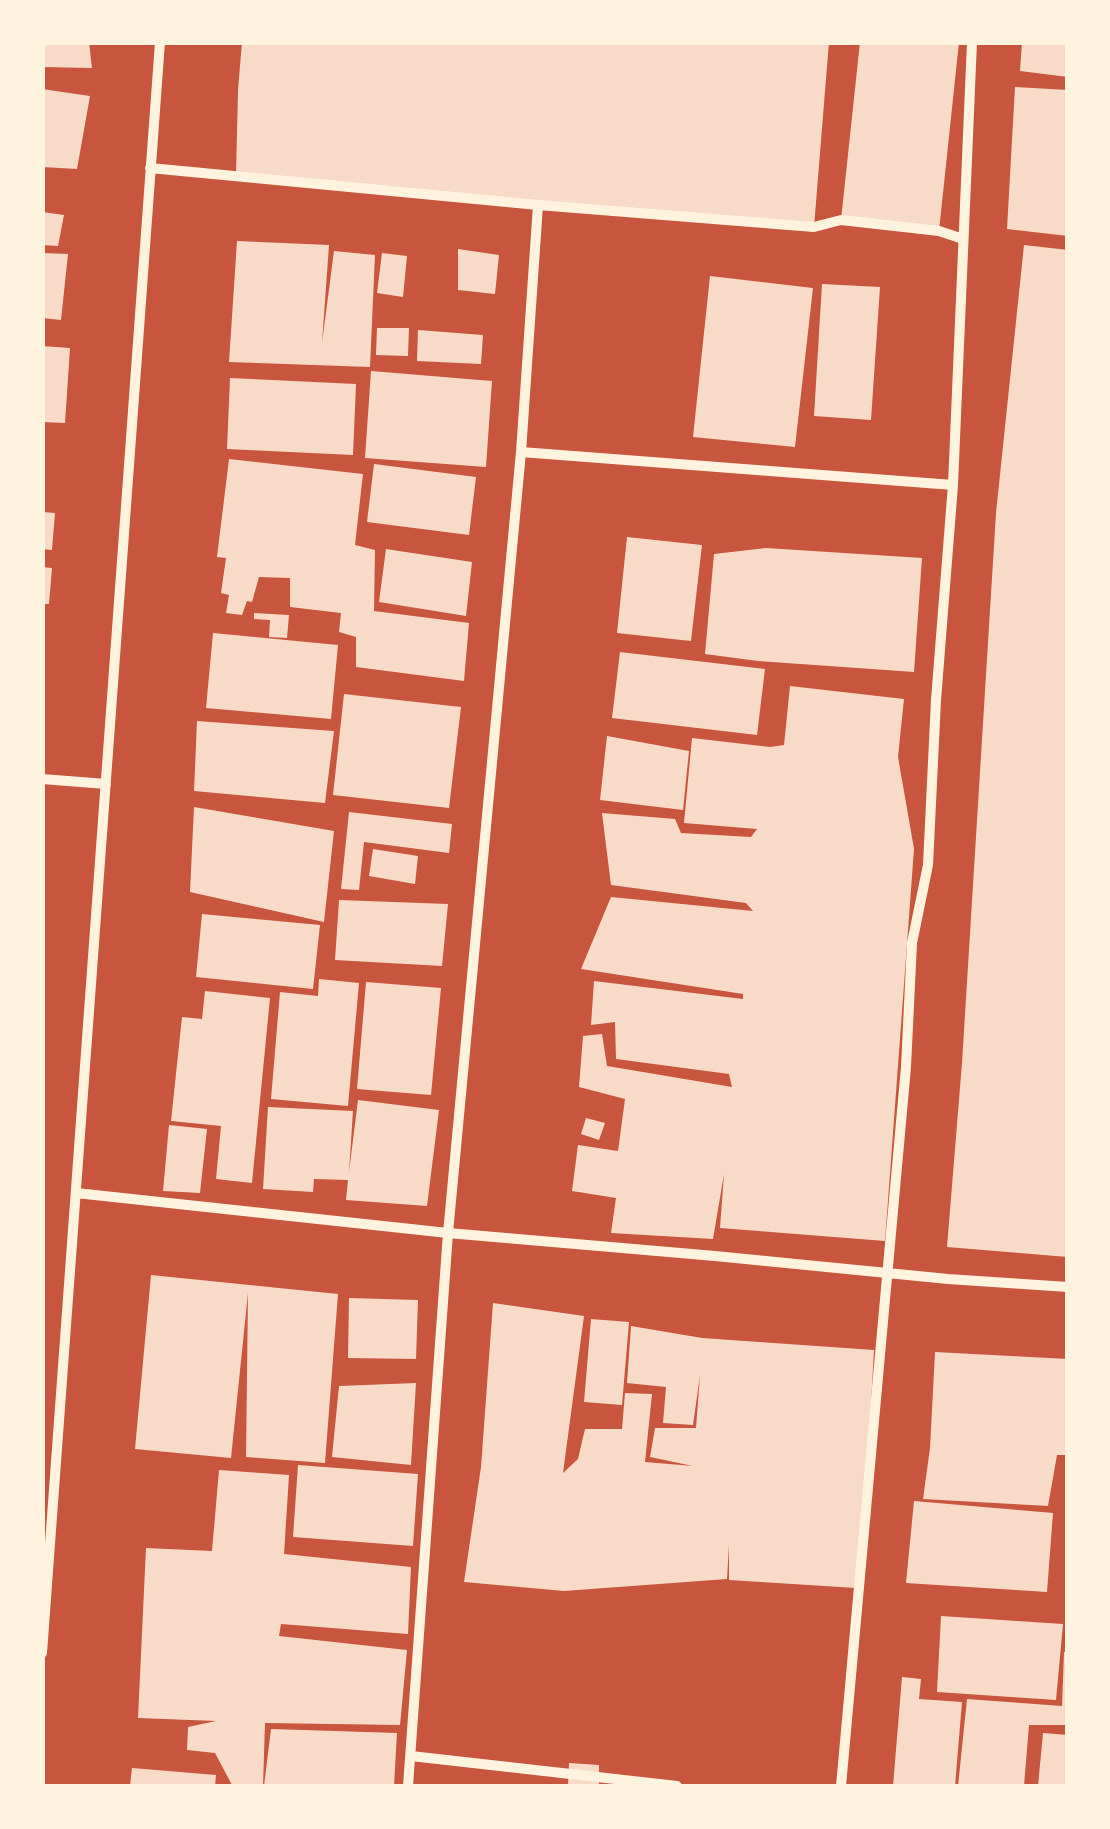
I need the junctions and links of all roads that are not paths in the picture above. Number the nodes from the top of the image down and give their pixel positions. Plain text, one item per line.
1 (160, 42) edge
2 (972, 42) edge
3 (150, 168) junction
4 (538, 204) junction
5 (963, 239) junction
6 (521, 452) junction
7 (953, 484) junction
8 (42, 779) edge
9 (106, 784) junction
10 (76, 1193) junction
11 (448, 1233) junction
12 (888, 1274) junction
13 (1068, 1286) edge
14 (42, 1653) edge
15 (411, 1756) junction
16 (408, 1786) edge
17 (678, 1786) edge
18 (841, 1786) edge

1 - 3 street
2 - 5 street
3 - 4 street
3 - 9 street
4 - 5 street
4 - 6 street
5 - 7 street
6 - 7 street
6 - 11 street
7 - 12 street
8 - 9 street
9 - 10 street
10 - 11 street
10 - 14 street
11 - 12 street
11 - 15 street
12 - 13 street
12 - 18 street
15 - 16 street
15 - 17 street

